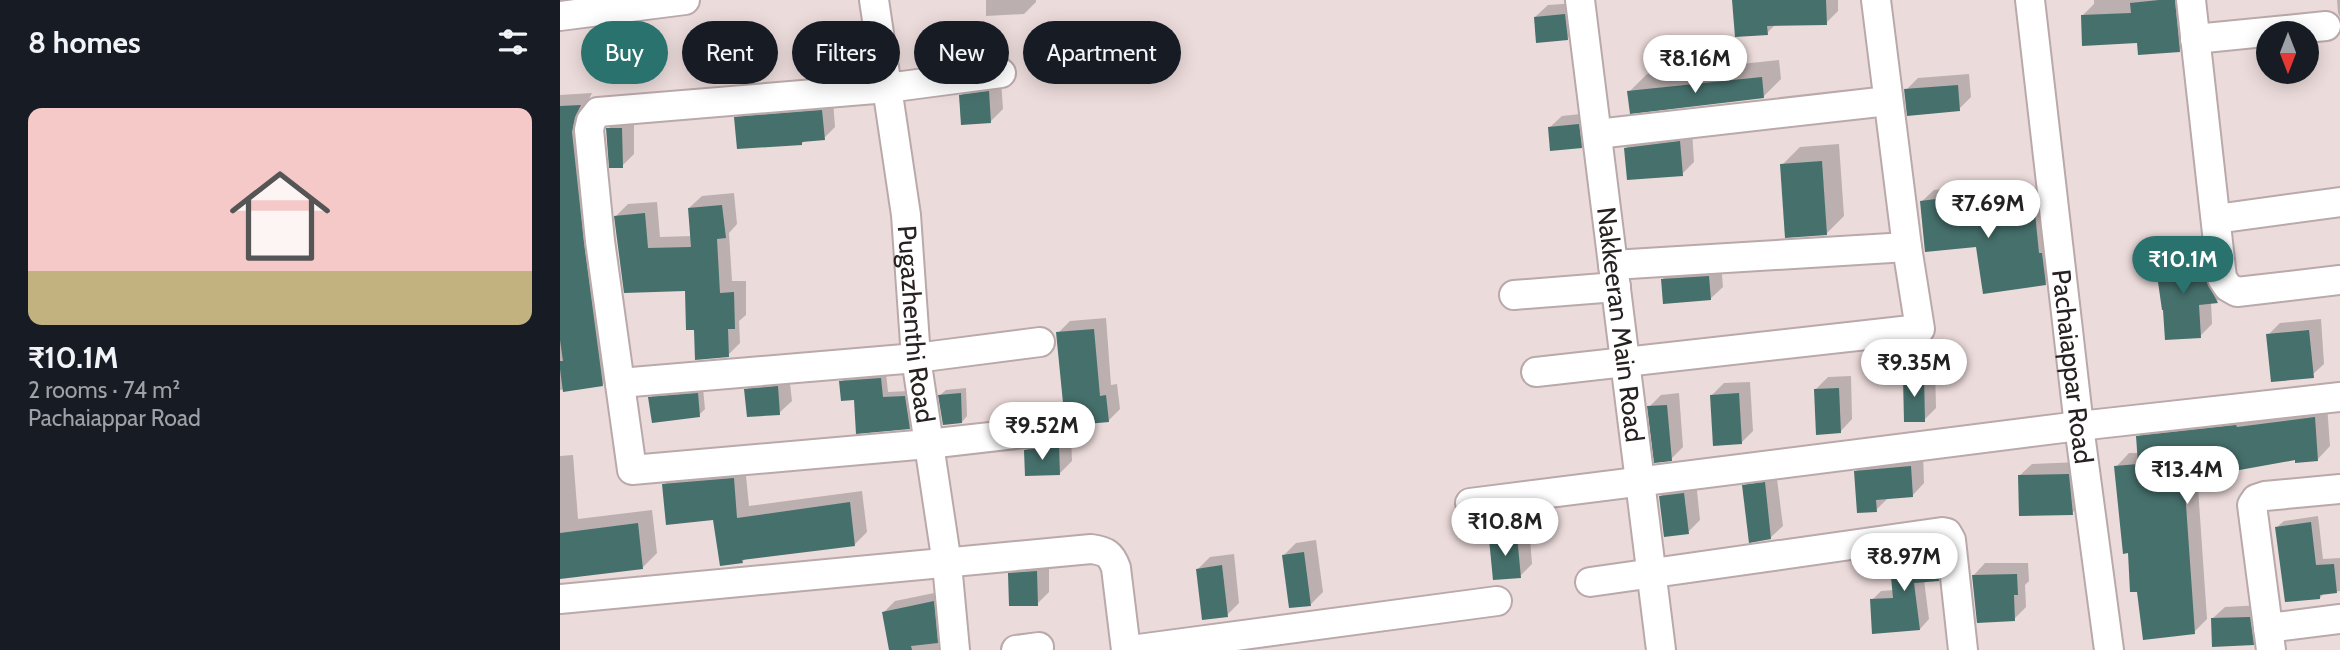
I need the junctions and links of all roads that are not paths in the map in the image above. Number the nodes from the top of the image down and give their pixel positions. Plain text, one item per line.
1 (685, 0) edge
2 (874, 0) edge
3 (1876, 0) edge
4 (2030, 0) edge
5 (2191, 0) edge
6 (1586, 1) edge
7 (560, 16) edge
8 (2326, 26) dead end
9 (2195, 39) junction
10 (917, 84) edge
11 (887, 88) junction
12 (1888, 101) junction
13 (1597, 134) junction
14 (2340, 202) edge
15 (2216, 219) junction
16 (1907, 247) junction
17 (1614, 276) junction
18 (2340, 279) edge
19 (1514, 295) dead end
20 (1040, 342) dead end
21 (916, 358) junction
22 (1625, 362) junction
23 (1536, 372) dead end
24 (620, 383) junction
25 (2340, 397) edge
26 (2078, 426) junction
27 (1059, 429) dead end
28 (928, 444) junction
29 (1639, 480) junction
30 (2340, 489) edge
31 (1470, 503) dead end
32 (947, 564) junction
33 (1651, 574) junction
34 (1590, 582) dead end
35 (560, 598) edge
36 (1497, 601) dead end
37 (2340, 619) edge
38 (1307, 638) edge
39 (2269, 639) edge
40 (955, 650) edge
41 (1128, 650) edge
42 (1661, 650) edge
43 (1963, 650) edge
44 (2109, 650) edge

1 - 7 street
2 - 11 street, Pugazhenthi Road
3 - 12 street
4 - 26 street, Pachaiappar Road
5 - 9 street
6 - 13 street, Nakkeeran Main Road
8 - 9 street
9 - 15 street
10 - 11 street
11 - 21 street, Pugazhenthi Road
11 - 24 street
12 - 13 street
12 - 16 street
13 - 17 street, Nakkeeran Main Road
14 - 15 street
15 - 18 street
16 - 17 street
16 - 22 street
17 - 19 street
17 - 22 street, Nakkeeran Main Road
20 - 21 street
21 - 24 street
21 - 28 street, Pugazhenthi Road
22 - 23 street
22 - 29 street, Nakkeeran Main Road
24 - 28 street
25 - 26 street
26 - 29 street
26 - 44 street, Pachaiappar Road
27 - 28 street
28 - 32 street, Pugazhenthi Road
29 - 31 street
29 - 33 street, Nakkeeran Main Road
30 - 39 street
32 - 35 street
32 - 40 street, Pugazhenthi Road
32 - 41 street
33 - 34 street
33 - 42 street, Nakkeeran Main Road
33 - 43 street
36 - 38 street
37 - 39 street
38 - 41 street

